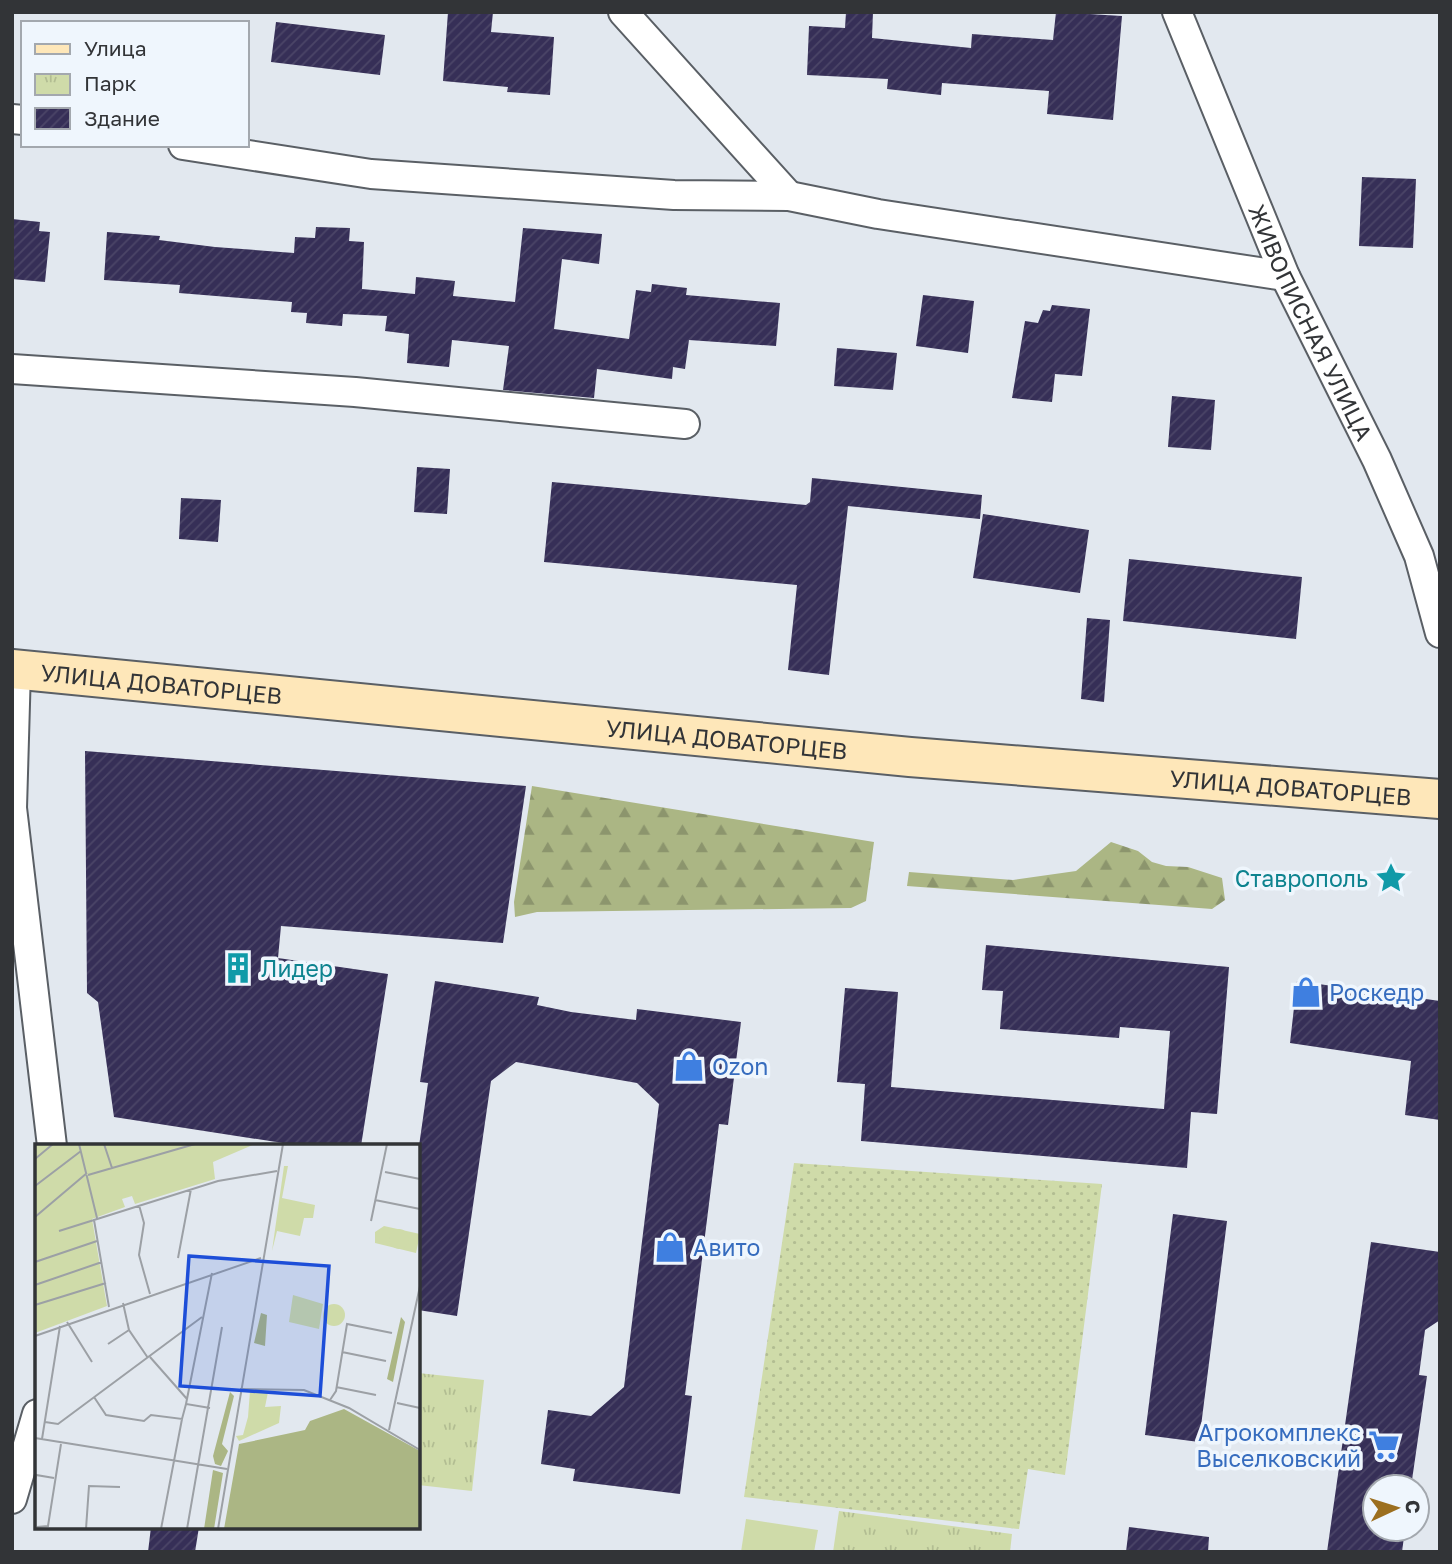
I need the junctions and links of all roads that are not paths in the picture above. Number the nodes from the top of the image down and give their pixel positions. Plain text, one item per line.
1 (623, 12) edge
2 (1177, 12) edge
3 (196, 147) edge
4 (789, 196) junction
5 (1285, 276) junction
6 (12, 369) edge
7 (685, 424) dead end
8 (1440, 633) edge
9 (14, 669) edge
10 (1440, 799) edge
11 (52, 1144) edge
12 (35, 1421) edge
13 (12, 1499) edge

1 - 4 street
2 - 5 street, ЖИВОПИСНАЯ УЛИЦА
3 - 4 street
4 - 5 street
5 - 8 street, ЖИВОПИСНАЯ УЛИЦА
6 - 7 street
9 - 10 main road, УЛИЦА ДОВАТОРЦЕВ
9 - 11 street
12 - 13 street

